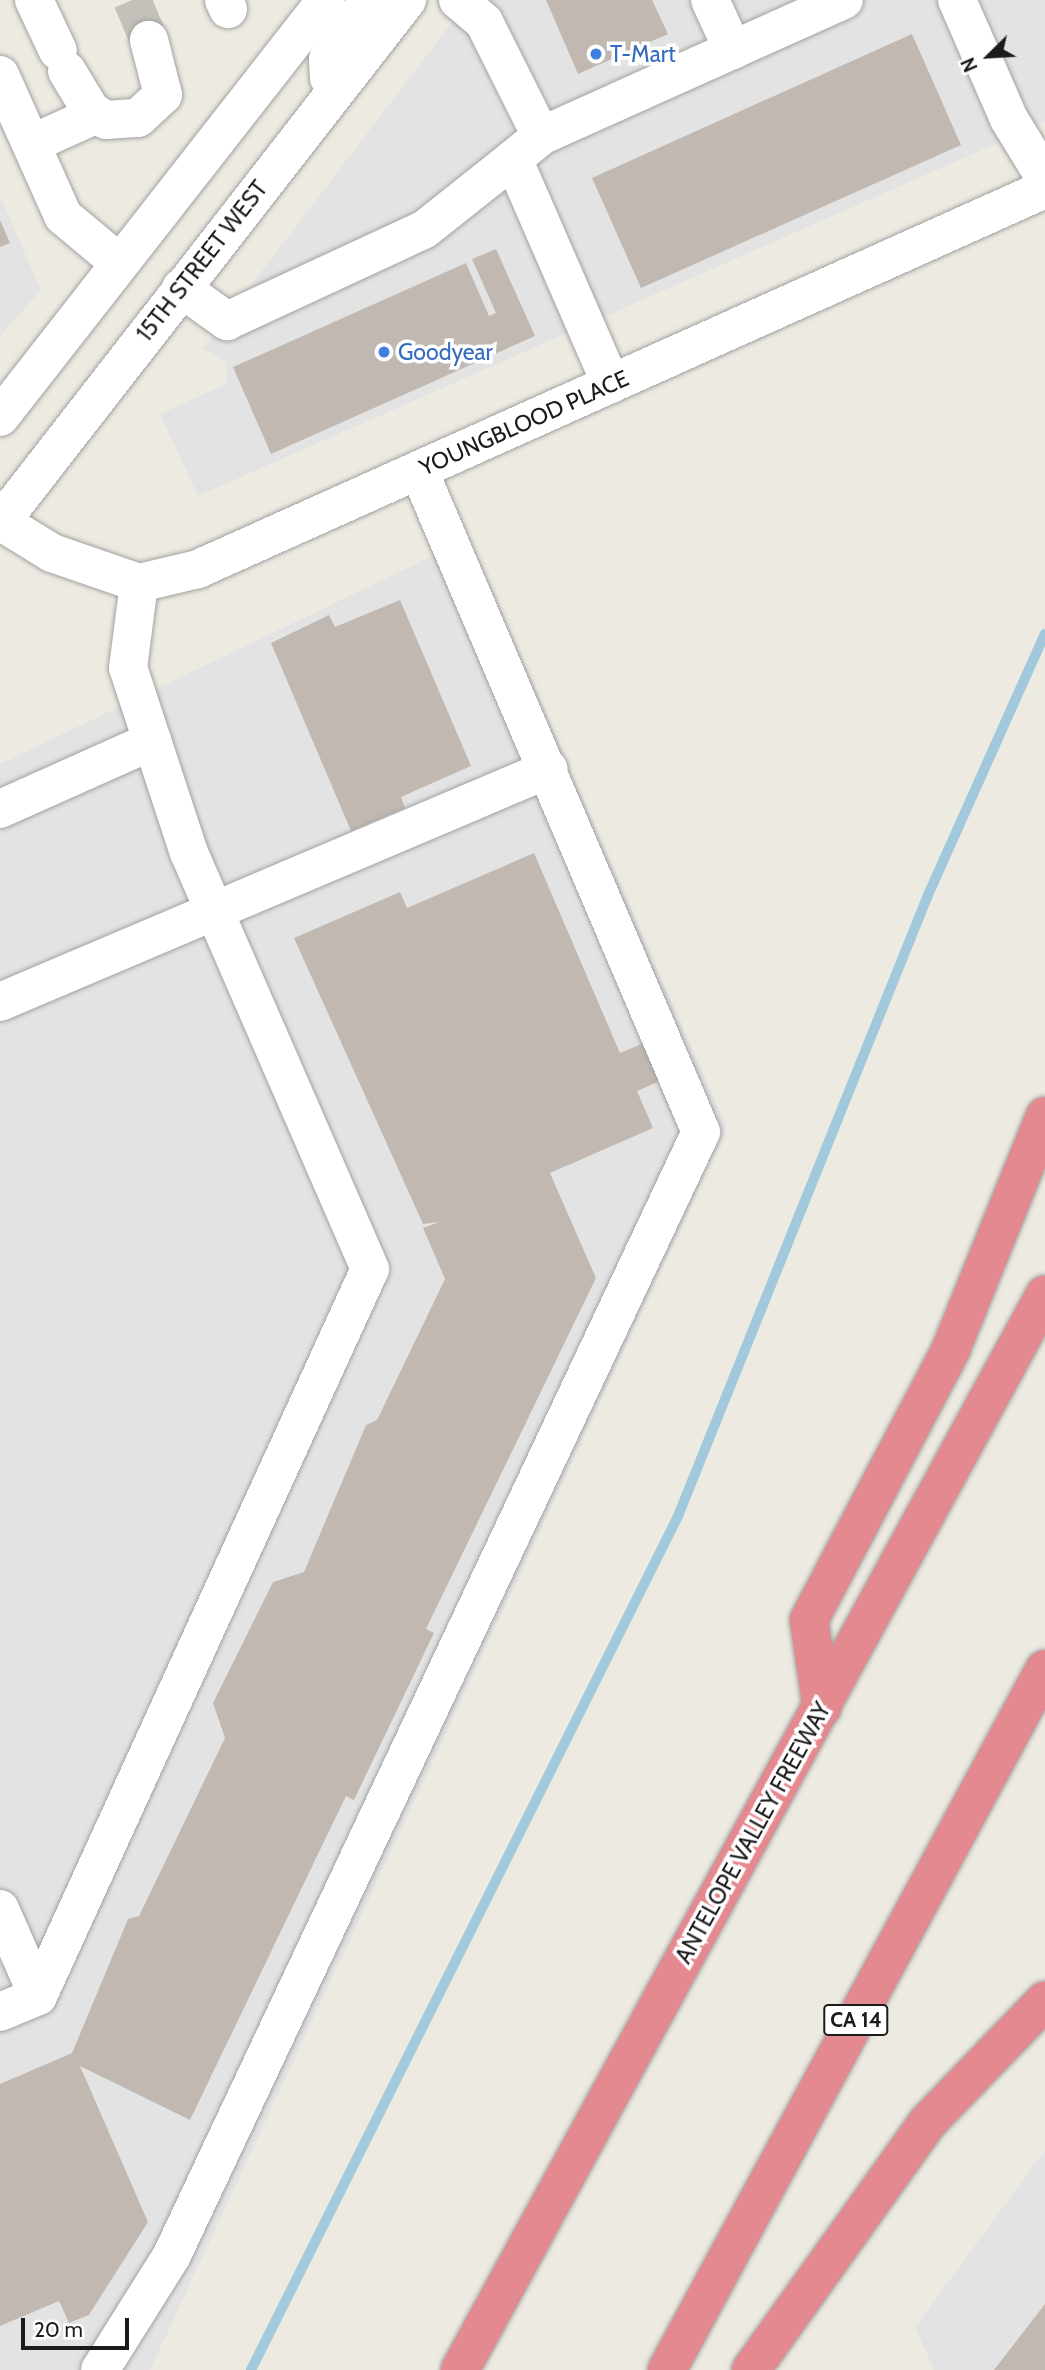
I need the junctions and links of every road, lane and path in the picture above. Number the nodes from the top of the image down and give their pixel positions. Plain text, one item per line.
1 (34, 0) edge
2 (327, 0) edge
3 (369, 0) edge
4 (407, 0) edge
5 (458, 0) edge
6 (710, 0) edge
7 (844, 0) edge
8 (957, 0) edge
9 (149, 40) tunnel mouth
10 (733, 50) junction
11 (0, 75) edge
12 (329, 97) junction
13 (97, 114) junction
14 (31, 144) junction
15 (527, 148) junction
16 (1045, 178) edge
17 (1045, 190) edge
18 (117, 261) junction
19 (181, 288) junction
20 (611, 384) junction
21 (0, 417) edge
22 (419, 471) junction
23 (0, 522) edge
24 (139, 583) junction
25 (152, 741) junction
26 (550, 769) junction
27 (0, 809) edge
28 (214, 909) junction
29 (0, 1002) edge
30 (1045, 1116) edge
31 (1045, 1296) edge
32 (1045, 1669) edge
33 (822, 1708) junction
34 (0, 1909) edge
35 (38, 1996) junction
36 (1045, 2001) edge
37 (0, 2012) edge
38 (100, 2370) edge
39 (460, 2370) edge
40 (667, 2370) edge
41 (751, 2370) edge

1 - 13 street
2 - 18 street
3 - 12 street
4 - 12 street, 15TH STREET WEST
5 - 15 street
6 - 10 street
7 - 10 street
8 - 16 street
9 - 13 street
10 - 15 street
11 - 14 street
12 - 19 street, 15TH STREET WEST
13 - 14 street
14 - 18 street
15 - 19 street
15 - 20 street
17 - 20 street, YOUNGBLOOD PLACE
18 - 21 street
19 - 23 street, 15TH STREET WEST
20 - 22 street, YOUNGBLOOD PLACE
22 - 24 street, YOUNGBLOOD PLACE
22 - 26 street
23 - 24 street
24 - 25 street
25 - 27 street
25 - 28 street
26 - 28 street
26 - 38 street
28 - 29 street
28 - 35 street
30 - 33 highway
31 - 33 highway, ANTELOPE VALLEY FREEWAY
32 - 40 highway, CA 14
33 - 39 highway, ANTELOPE VALLEY FREEWAY
34 - 35 street
35 - 37 street
36 - 41 highway

